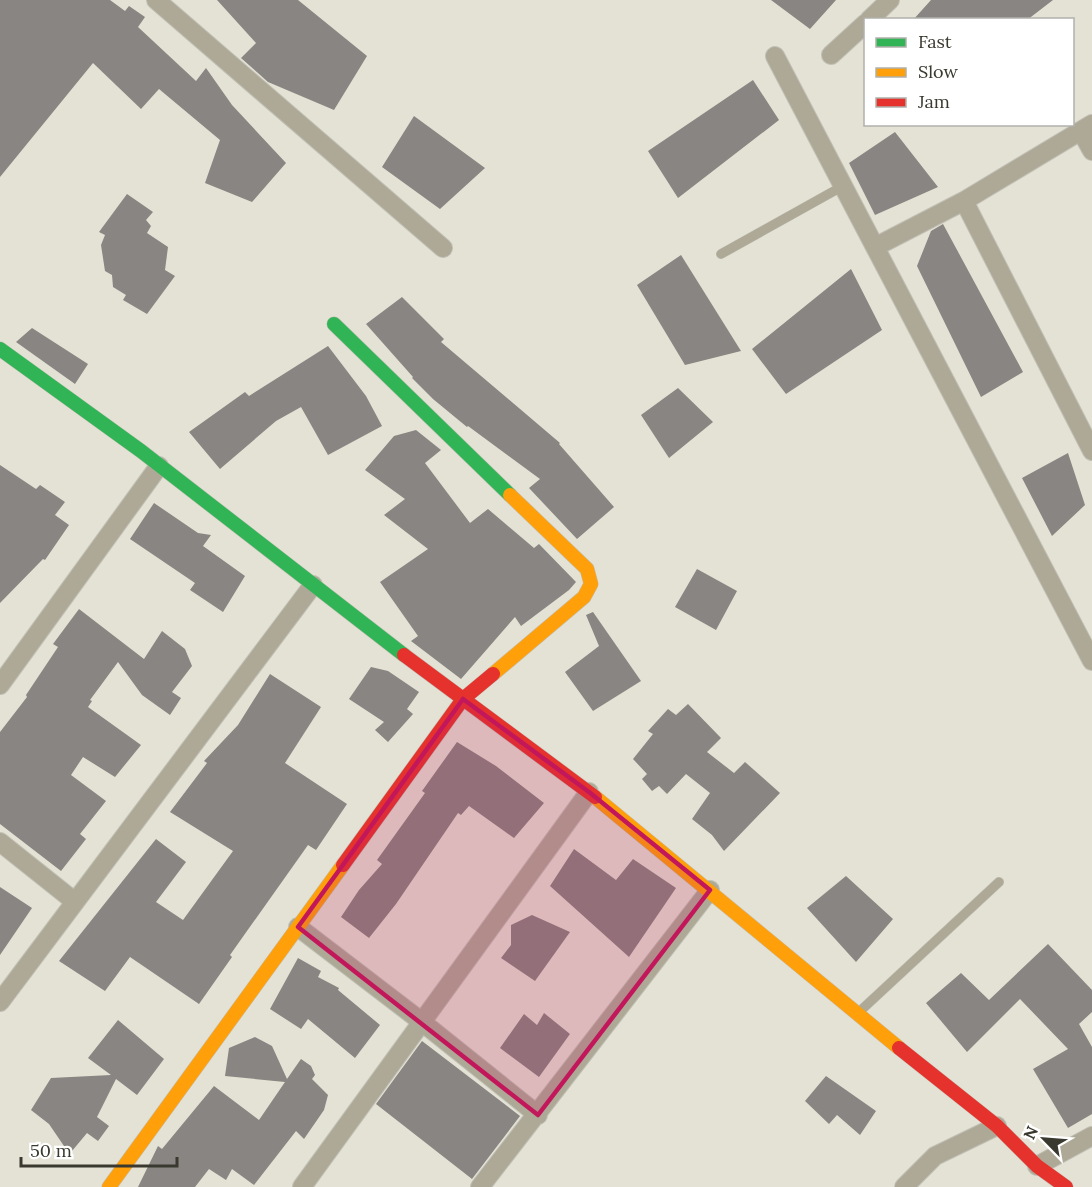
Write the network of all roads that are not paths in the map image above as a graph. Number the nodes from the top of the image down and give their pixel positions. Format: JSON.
{"nodes":[{"id":1,"x":156,"y":0,"type":"edge"},
{"id":2,"x":890,"y":0,"type":"edge"},
{"id":3,"x":871,"y":18,"type":"edge"},
{"id":4,"x":864,"y":25,"type":"edge"},
{"id":5,"x":831,"y":55,"type":"dead end"},
{"id":6,"x":775,"y":56,"type":"dead end"},
{"id":7,"x":1087,"y":127,"type":"edge"},
{"id":8,"x":1092,"y":151,"type":"edge"},
{"id":9,"x":843,"y":186,"type":"junction"},
{"id":10,"x":964,"y":201,"type":"junction"},
{"id":11,"x":443,"y":248,"type":"dead end"},
{"id":12,"x":875,"y":248,"type":"junction"},
{"id":13,"x":720,"y":254,"type":"dead end"},
{"id":14,"x":334,"y":324,"type":"dead end"},
{"id":15,"x":0,"y":349,"type":"edge"},
{"id":16,"x":1092,"y":451,"type":"edge"},
{"id":17,"x":159,"y":465,"type":"junction"},
{"id":18,"x":313,"y":585,"type":"junction"},
{"id":19,"x":1092,"y":661,"type":"edge"},
{"id":20,"x":0,"y":685,"type":"edge"},
{"id":21,"x":463,"y":699,"type":"junction"},
{"id":22,"x":589,"y":792,"type":"junction"},
{"id":23,"x":0,"y":842,"type":"edge"},
{"id":24,"x":999,"y":882,"type":"dead end"},
{"id":25,"x":710,"y":890,"type":"junction"},
{"id":26,"x":74,"y":901,"type":"junction"},
{"id":27,"x":298,"y":927,"type":"junction"},
{"id":28,"x":0,"y":1002,"type":"edge"},
{"id":29,"x":856,"y":1014,"type":"junction"},
{"id":30,"x":422,"y":1022,"type":"junction"},
{"id":31,"x":538,"y":1114,"type":"junction"},
{"id":32,"x":997,"y":1126,"type":"junction"},
{"id":33,"x":1092,"y":1136,"type":"edge"},
{"id":34,"x":1037,"y":1166,"type":"junction"},
{"id":35,"x":109,"y":1187,"type":"edge"},
{"id":36,"x":302,"y":1187,"type":"edge"},
{"id":37,"x":480,"y":1187,"type":"edge"},
{"id":38,"x":904,"y":1187,"type":"edge"},
{"id":39,"x":1066,"y":1187,"type":"edge"}],
"edges":[{"from":1,"to":11,"type":"street"},
{"from":2,"to":3,"type":"street"},
{"from":4,"to":5,"type":"street"},
{"from":6,"to":9,"type":"street"},
{"from":7,"to":8,"type":"street"},
{"from":7,"to":10,"type":"street"},
{"from":9,"to":12,"type":"street"},
{"from":9,"to":13,"type":"lane"},
{"from":10,"to":12,"type":"street"},
{"from":10,"to":16,"type":"street"},
{"from":12,"to":19,"type":"street"},
{"from":14,"to":21,"type":"street"},
{"from":15,"to":17,"type":"street"},
{"from":17,"to":18,"type":"street"},
{"from":17,"to":20,"type":"street"},
{"from":18,"to":21,"type":"street"},
{"from":18,"to":26,"type":"street"},
{"from":21,"to":22,"type":"street"},
{"from":21,"to":27,"type":"street"},
{"from":22,"to":25,"type":"street"},
{"from":22,"to":30,"type":"street"},
{"from":23,"to":26,"type":"street"},
{"from":24,"to":29,"type":"lane"},
{"from":25,"to":29,"type":"street"},
{"from":25,"to":31,"type":"street"},
{"from":26,"to":28,"type":"street"},
{"from":27,"to":30,"type":"street"},
{"from":27,"to":35,"type":"street"},
{"from":29,"to":32,"type":"street"},
{"from":30,"to":31,"type":"street"},
{"from":30,"to":36,"type":"street"},
{"from":31,"to":37,"type":"street"},
{"from":32,"to":34,"type":"street"},
{"from":32,"to":38,"type":"street"},
{"from":33,"to":34,"type":"street"},
{"from":34,"to":39,"type":"street"}]}
